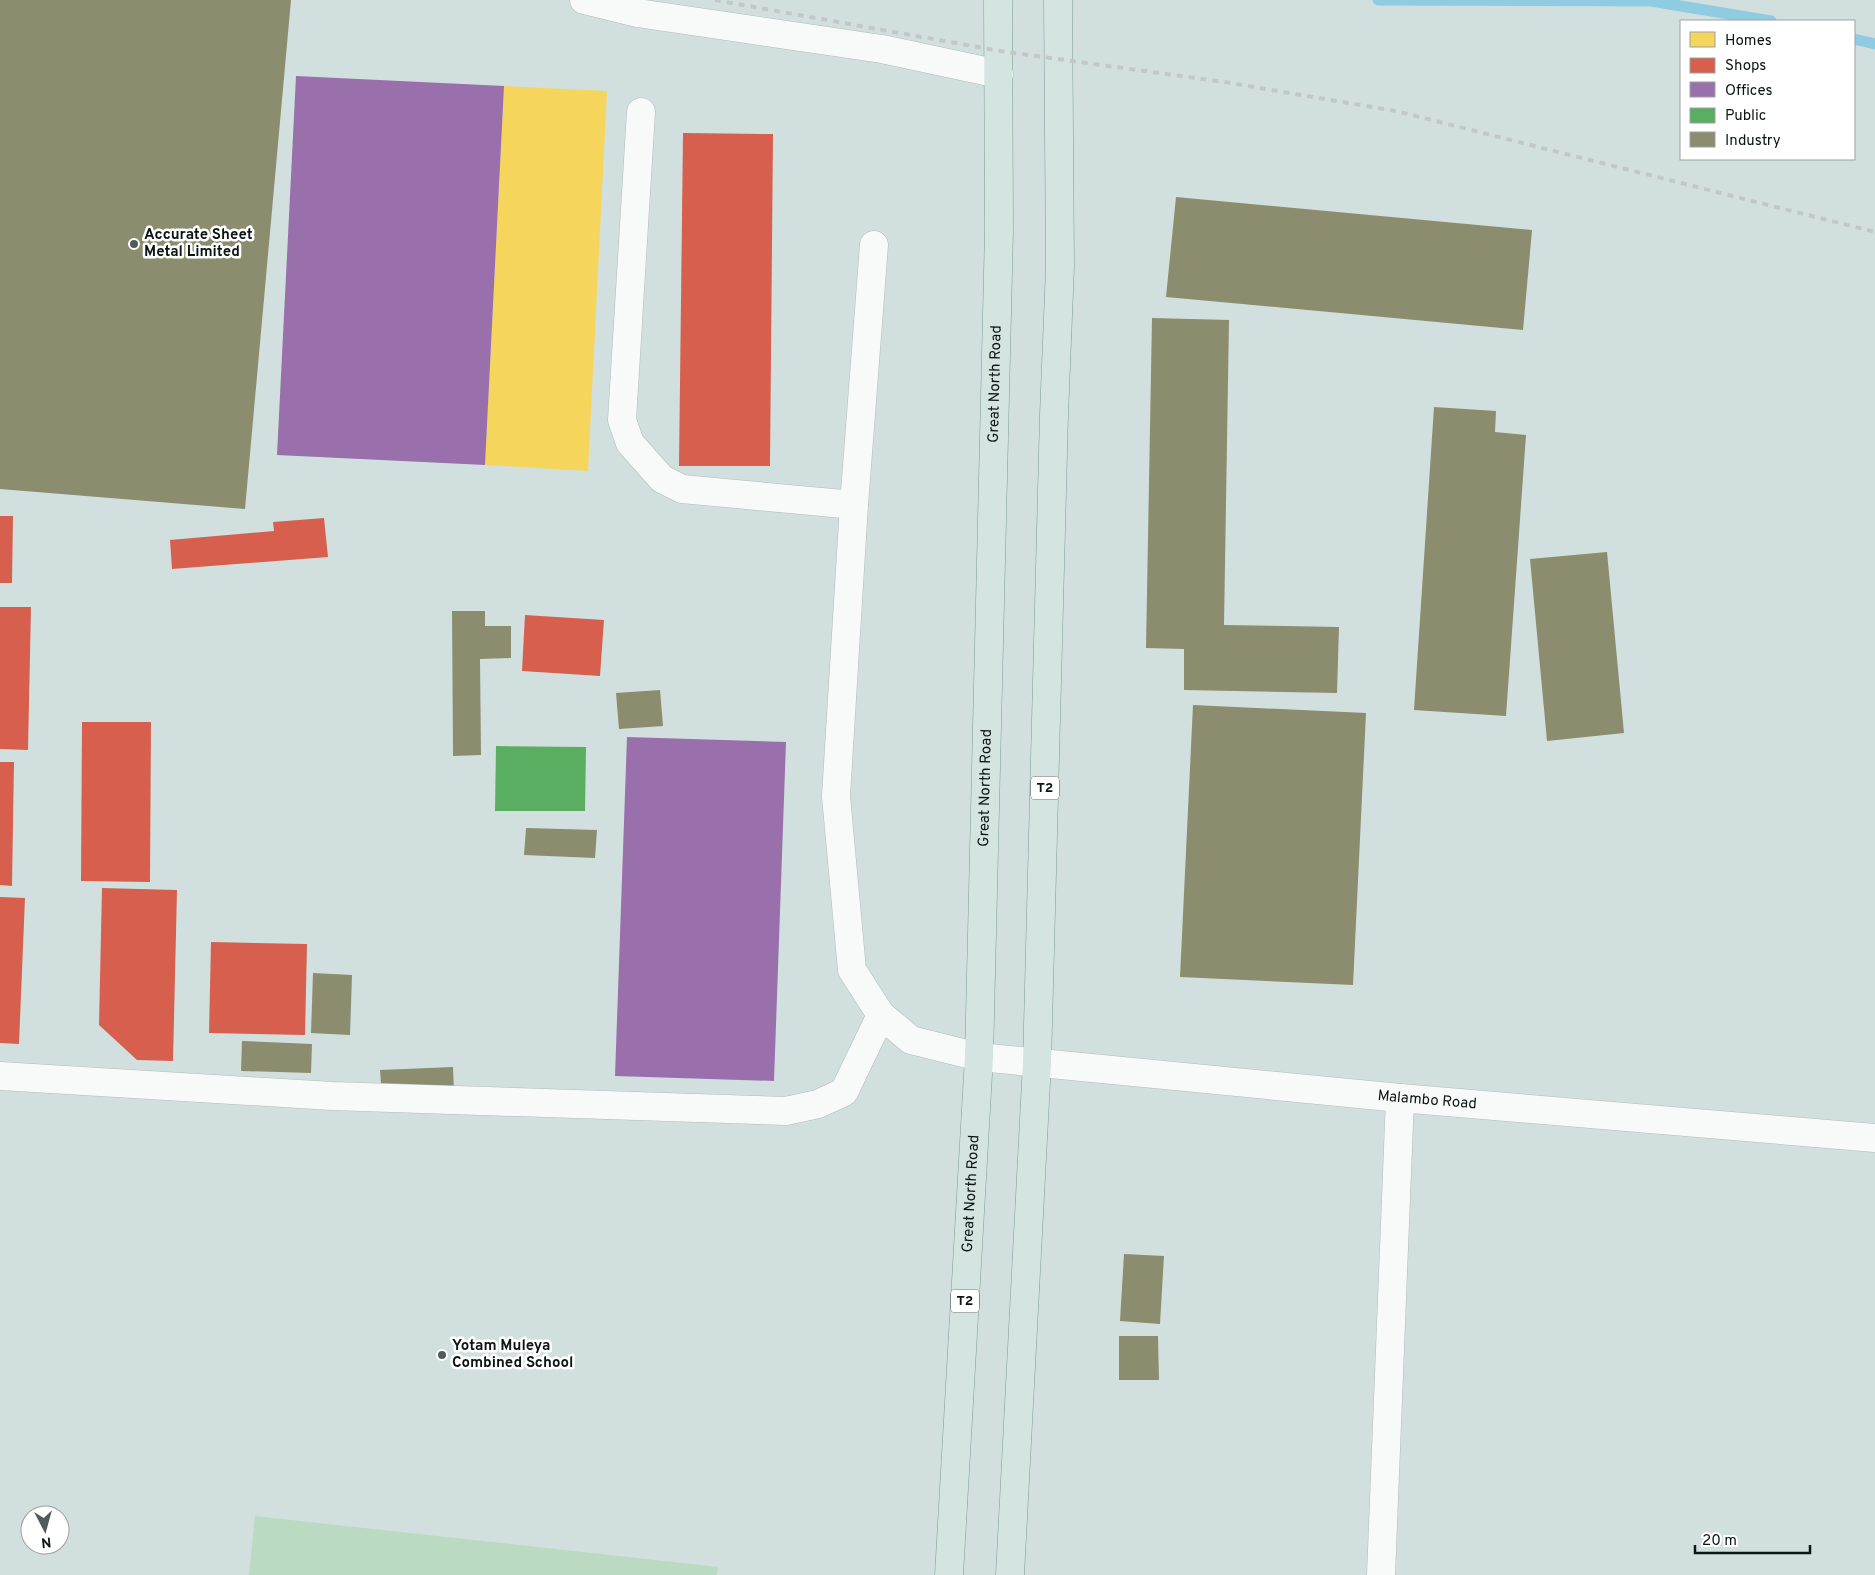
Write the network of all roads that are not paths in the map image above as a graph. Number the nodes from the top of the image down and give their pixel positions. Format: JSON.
{"nodes":[{"id":1,"x":584,"y":0,"type":"edge"},
{"id":2,"x":998,"y":0,"type":"edge"},
{"id":3,"x":1058,"y":0,"type":"edge"},
{"id":4,"x":999,"y":74,"type":"junction"},
{"id":5,"x":641,"y":112,"type":"dead end"},
{"id":6,"x":874,"y":245,"type":"dead end"},
{"id":7,"x":854,"y":505,"type":"junction"},
{"id":8,"x":881,"y":1015,"type":"junction"},
{"id":9,"x":979,"y":1057,"type":"junction"},
{"id":10,"x":1038,"y":1062,"type":"junction"},
{"id":11,"x":0,"y":1076,"type":"edge"},
{"id":12,"x":1400,"y":1098,"type":"junction"},
{"id":13,"x":1875,"y":1138,"type":"edge"},
{"id":14,"x":949,"y":1575,"type":"edge"},
{"id":15,"x":1010,"y":1575,"type":"edge"},
{"id":16,"x":1381,"y":1575,"type":"edge"}],
"edges":[{"from":1,"to":4,"type":"street"},
{"from":2,"to":4,"type":"main road","name":"Great North Road","number":"T2"},
{"from":3,"to":10,"type":"main road","number":"T2"},
{"from":4,"to":9,"type":"main road","name":"Great North Road","number":"T2"},
{"from":5,"to":7,"type":"street"},
{"from":6,"to":7,"type":"street","name":"Malambo Road"},
{"from":7,"to":8,"type":"street","name":"Malambo Road"},
{"from":8,"to":9,"type":"street","name":"Malambo Road"},
{"from":8,"to":11,"type":"street"},
{"from":9,"to":10,"type":"street","name":"Malambo Road"},
{"from":9,"to":14,"type":"main road","name":"Great North Road","number":"T2"},
{"from":10,"to":12,"type":"street","name":"Malambo Road"},
{"from":10,"to":15,"type":"main road","number":"T2"},
{"from":12,"to":13,"type":"street","name":"Malambo Road"},
{"from":12,"to":16,"type":"street"}]}
